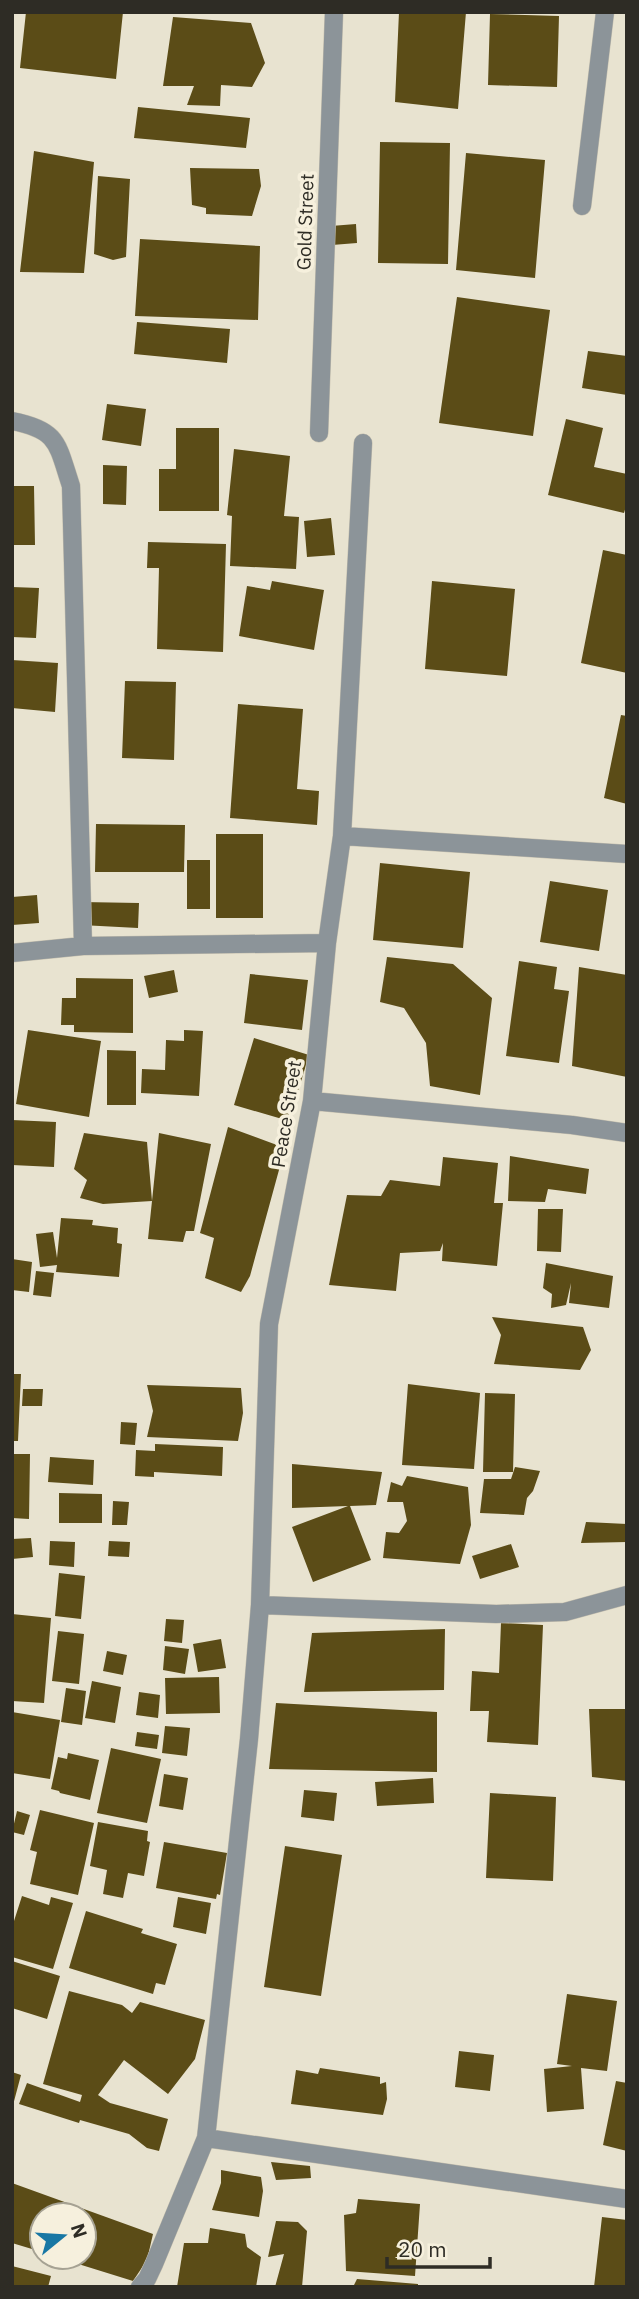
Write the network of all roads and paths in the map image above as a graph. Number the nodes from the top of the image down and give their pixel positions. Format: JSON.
{"nodes":[{"id":1,"x":334,"y":12,"type":"edge"},
{"id":2,"x":605,"y":12,"type":"edge"},
{"id":3,"x":582,"y":206,"type":"dead end"},
{"id":4,"x":12,"y":421,"type":"edge"},
{"id":5,"x":319,"y":433,"type":"dead end"},
{"id":6,"x":363,"y":443,"type":"dead end"},
{"id":7,"x":342,"y":836,"type":"junction"},
{"id":8,"x":627,"y":854,"type":"edge"},
{"id":9,"x":327,"y":943,"type":"junction"},
{"id":10,"x":83,"y":946,"type":"junction"},
{"id":11,"x":12,"y":953,"type":"edge"},
{"id":12,"x":313,"y":1101,"type":"junction"},
{"id":13,"x":627,"y":1133,"type":"edge"},
{"id":14,"x":627,"y":1595,"type":"edge"},
{"id":15,"x":260,"y":1605,"type":"junction"},
{"id":16,"x":206,"y":2138,"type":"junction"},
{"id":17,"x":627,"y":2199,"type":"edge"},
{"id":18,"x":140,"y":2287,"type":"edge"}],
"edges":[{"from":1,"to":5,"type":"street","name":"Gold Street"},
{"from":2,"to":3,"type":"street"},
{"from":4,"to":10,"type":"street"},
{"from":6,"to":7,"type":"street","name":"Peace Street"},
{"from":7,"to":8,"type":"street"},
{"from":7,"to":9,"type":"street","name":"Peace Street"},
{"from":9,"to":10,"type":"street"},
{"from":9,"to":12,"type":"street","name":"Peace Street"},
{"from":10,"to":11,"type":"street"},
{"from":12,"to":13,"type":"street"},
{"from":12,"to":15,"type":"street","name":"Peace Street"},
{"from":14,"to":15,"type":"street"},
{"from":15,"to":16,"type":"street","name":"Peace Street"},
{"from":16,"to":17,"type":"street"},
{"from":16,"to":18,"type":"street","name":"Peace Street"}]}
